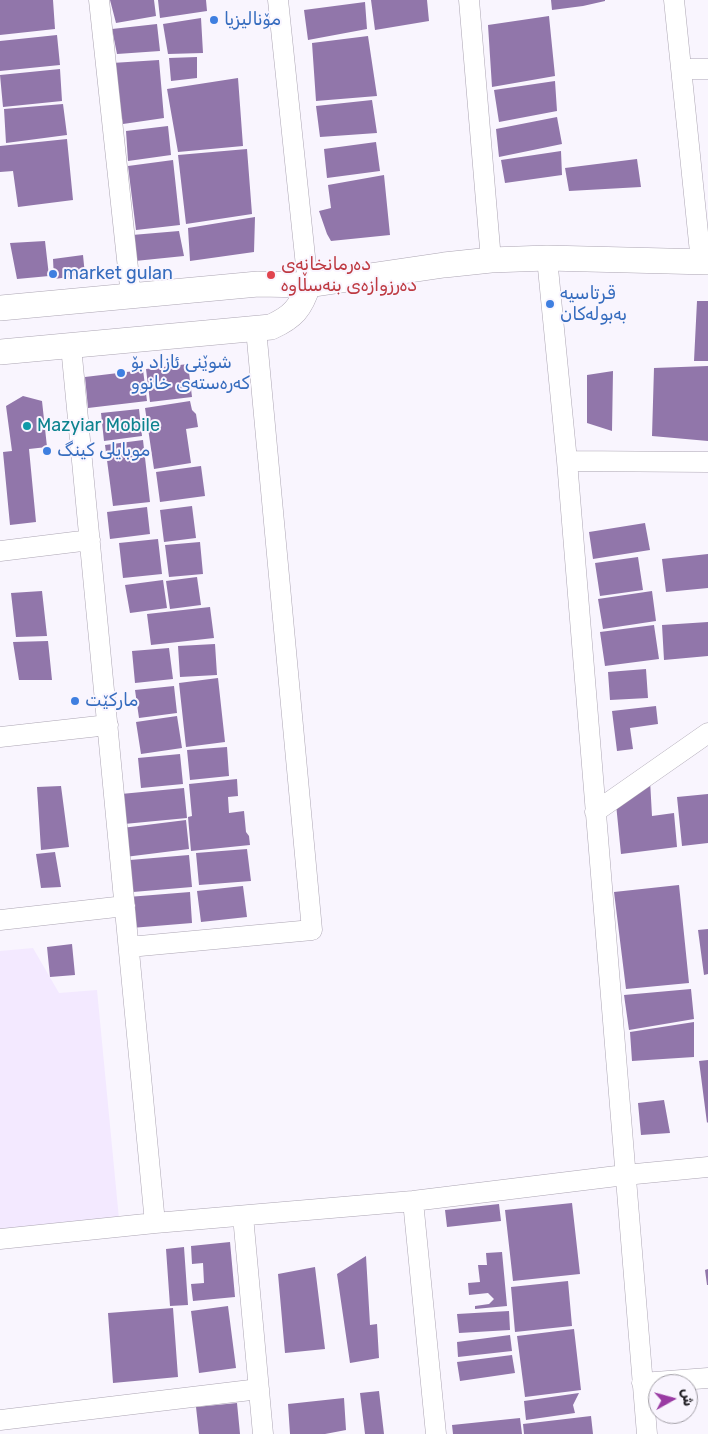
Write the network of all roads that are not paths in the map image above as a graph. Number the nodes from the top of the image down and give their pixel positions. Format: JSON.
{"nodes":[{"id":1,"x":99,"y":0,"type":"edge"},
{"id":2,"x":278,"y":0,"type":"edge"},
{"id":3,"x":469,"y":0,"type":"edge"},
{"id":4,"x":674,"y":0,"type":"edge"},
{"id":5,"x":681,"y":69,"type":"junction"},
{"id":6,"x":708,"y":69,"type":"edge"},
{"id":7,"x":548,"y":258,"type":"junction"},
{"id":8,"x":491,"y":260,"type":"junction"},
{"id":9,"x":705,"y":262,"type":"edge"},
{"id":10,"x":308,"y":284,"type":"junction"},
{"id":11,"x":131,"y":296,"type":"junction"},
{"id":12,"x":0,"y":308,"type":"edge"},
{"id":13,"x":256,"y":329,"type":"junction"},
{"id":14,"x":72,"y":346,"type":"junction"},
{"id":15,"x":0,"y":352,"type":"edge"},
{"id":16,"x":567,"y":462,"type":"junction"},
{"id":17,"x":708,"y":462,"type":"edge"},
{"id":18,"x":90,"y":540,"type":"junction"},
{"id":19,"x":0,"y":551,"type":"edge"},
{"id":20,"x":108,"y":725,"type":"junction"},
{"id":21,"x":708,"y":733,"type":"edge"},
{"id":22,"x":0,"y":737,"type":"edge"},
{"id":23,"x":595,"y":812,"type":"junction"},
{"id":24,"x":125,"y":906,"type":"junction"},
{"id":25,"x":0,"y":920,"type":"edge"},
{"id":26,"x":129,"y":947,"type":"junction"},
{"id":27,"x":708,"y":1167,"type":"edge"},
{"id":28,"x":625,"y":1175,"type":"junction"},
{"id":29,"x":413,"y":1201,"type":"junction"},
{"id":30,"x":243,"y":1216,"type":"junction"},
{"id":31,"x":155,"y":1223,"type":"junction"},
{"id":32,"x":0,"y":1239,"type":"edge"},
{"id":33,"x":708,"y":1378,"type":"edge"},
{"id":34,"x":642,"y":1383,"type":"junction"},
{"id":35,"x":259,"y":1389,"type":"junction"},
{"id":36,"x":0,"y":1420,"type":"edge"},
{"id":37,"x":263,"y":1434,"type":"edge"},
{"id":38,"x":436,"y":1434,"type":"edge"},
{"id":39,"x":646,"y":1434,"type":"edge"}],
"edges":[{"from":1,"to":11,"type":"street"},
{"from":2,"to":10,"type":"street"},
{"from":3,"to":8,"type":"street"},
{"from":4,"to":5,"type":"street"},
{"from":5,"to":6,"type":"street"},
{"from":5,"to":9,"type":"street"},
{"from":7,"to":8,"type":"street"},
{"from":7,"to":9,"type":"street"},
{"from":7,"to":16,"type":"street"},
{"from":8,"to":10,"type":"street"},
{"from":10,"to":11,"type":"street"},
{"from":10,"to":13,"type":"street"},
{"from":11,"to":12,"type":"street"},
{"from":13,"to":14,"type":"street"},
{"from":13,"to":26,"type":"street"},
{"from":14,"to":15,"type":"street"},
{"from":14,"to":18,"type":"street"},
{"from":16,"to":17,"type":"street"},
{"from":16,"to":23,"type":"street"},
{"from":18,"to":19,"type":"street"},
{"from":18,"to":20,"type":"street"},
{"from":20,"to":22,"type":"street"},
{"from":20,"to":24,"type":"street"},
{"from":21,"to":23,"type":"street"},
{"from":23,"to":28,"type":"street"},
{"from":24,"to":25,"type":"street"},
{"from":24,"to":26,"type":"street"},
{"from":26,"to":31,"type":"street"},
{"from":27,"to":28,"type":"street"},
{"from":28,"to":29,"type":"street"},
{"from":28,"to":34,"type":"street"},
{"from":29,"to":30,"type":"street"},
{"from":29,"to":38,"type":"street"},
{"from":30,"to":31,"type":"street"},
{"from":30,"to":35,"type":"street"},
{"from":31,"to":32,"type":"street"},
{"from":33,"to":34,"type":"street"},
{"from":34,"to":39,"type":"street"},
{"from":35,"to":36,"type":"street"},
{"from":35,"to":37,"type":"street"}]}
